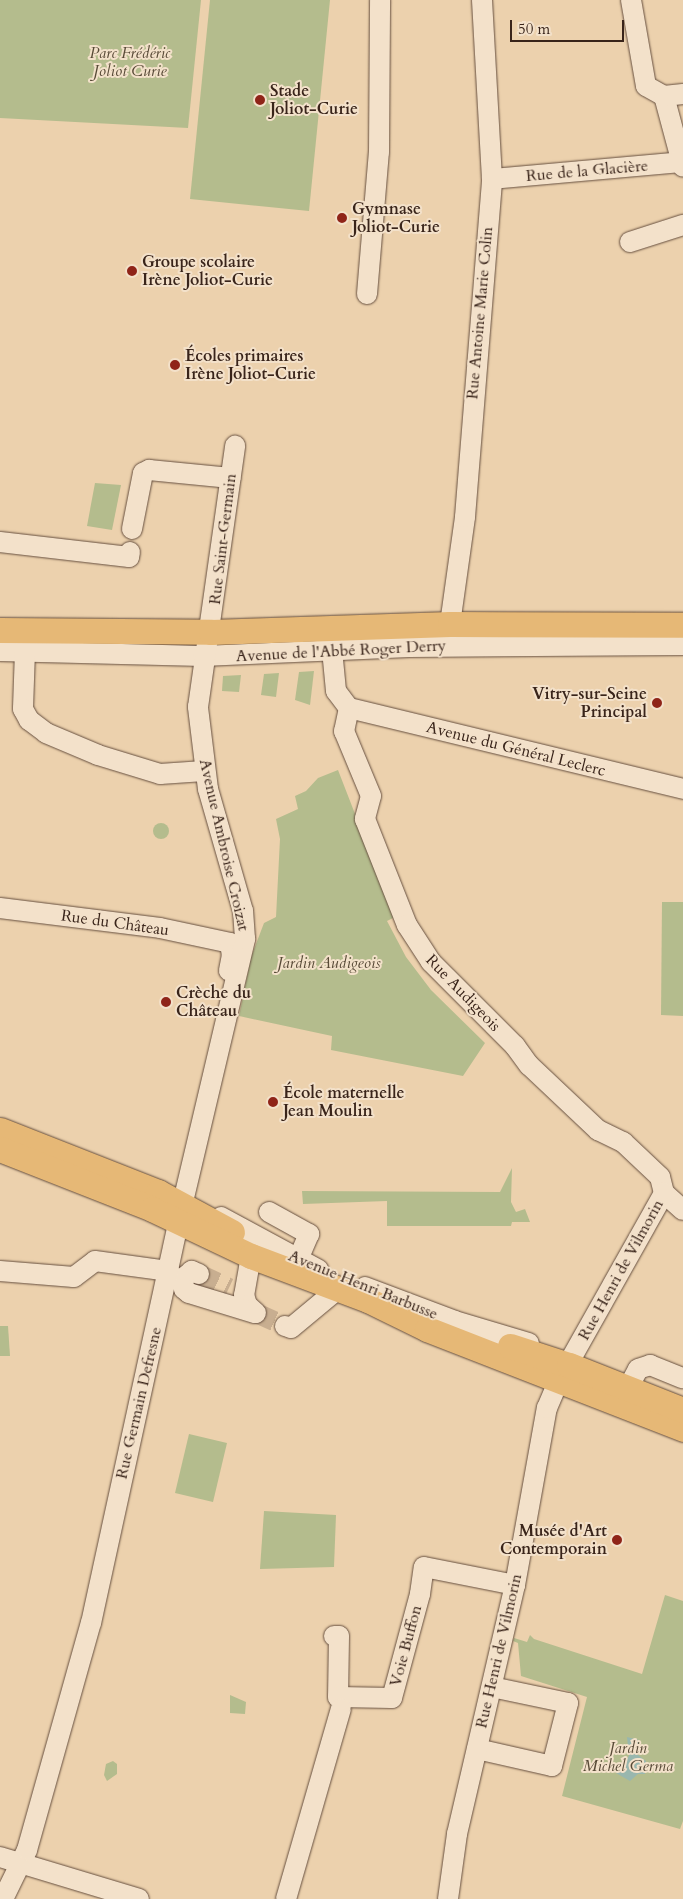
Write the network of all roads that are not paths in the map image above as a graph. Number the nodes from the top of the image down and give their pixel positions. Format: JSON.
{"nodes":[{"id":1,"x":380,"y":0,"type":"edge"},
{"id":2,"x":482,"y":0,"type":"edge"},
{"id":3,"x":630,"y":0,"type":"edge"},
{"id":4,"x":673,"y":95,"type":"edge"},
{"id":5,"x":682,"y":165,"type":"edge"},
{"id":6,"x":492,"y":179,"type":"junction"},
{"id":7,"x":683,"y":225,"type":"edge"},
{"id":8,"x":630,"y":242,"type":"dead end"},
{"id":9,"x":366,"y":294,"type":"dead end"},
{"id":10,"x":235,"y":446,"type":"dead end"},
{"id":11,"x":230,"y":478,"type":"junction"},
{"id":12,"x":132,"y":529,"type":"dead end"},
{"id":13,"x":0,"y":542,"type":"edge"},
{"id":14,"x":130,"y":552,"type":"dead end"},
{"id":15,"x":450,"y":624,"type":"junction"},
{"id":16,"x":683,"y":624,"type":"edge"},
{"id":17,"x":0,"y":630,"type":"edge"},
{"id":18,"x":211,"y":632,"type":"junction"},
{"id":19,"x":331,"y":640,"type":"junction"},
{"id":20,"x":683,"y":645,"type":"edge"},
{"id":21,"x":0,"y":651,"type":"edge"},
{"id":22,"x":25,"y":652,"type":"junction"},
{"id":23,"x":203,"y":656,"type":"junction"},
{"id":24,"x":348,"y":708,"type":"junction"},
{"id":25,"x":204,"y":771,"type":"junction"},
{"id":26,"x":683,"y":789,"type":"edge"},
{"id":27,"x":0,"y":908,"type":"edge"},
{"id":28,"x":240,"y":937,"type":"junction"},
{"id":29,"x":0,"y":1118,"type":"edge"},
{"id":30,"x":0,"y":1130,"type":"edge"},
{"id":31,"x":0,"y":1149,"type":"edge"},
{"id":32,"x":0,"y":1157,"type":"edge"},
{"id":33,"x":664,"y":1193,"type":"junction"},
{"id":34,"x":182,"y":1208,"type":"junction"},
{"id":35,"x":683,"y":1210,"type":"edge"},
{"id":36,"x":270,"y":1212,"type":"dead end"},
{"id":37,"x":251,"y":1256,"type":"junction"},
{"id":38,"x":295,"y":1266,"type":"junction"},
{"id":39,"x":0,"y":1270,"type":"edge"},
{"id":40,"x":169,"y":1271,"type":"junction"},
{"id":41,"x":199,"y":1274,"type":"dead end"},
{"id":42,"x":338,"y":1289,"type":"junction"},
{"id":43,"x":285,"y":1326,"type":"dead end"},
{"id":44,"x":567,"y":1368,"type":"junction"},
{"id":45,"x":683,"y":1378,"type":"edge"},
{"id":46,"x":630,"y":1384,"type":"junction"},
{"id":47,"x":683,"y":1401,"type":"edge"},
{"id":48,"x":683,"y":1410,"type":"edge"},
{"id":49,"x":683,"y":1430,"type":"edge"},
{"id":50,"x":683,"y":1439,"type":"edge"},
{"id":51,"x":515,"y":1585,"type":"junction"},
{"id":52,"x":334,"y":1636,"type":"dead end"},
{"id":53,"x":492,"y":1687,"type":"junction"},
{"id":54,"x":341,"y":1709,"type":"dead end"},
{"id":55,"x":477,"y":1749,"type":"junction"},
{"id":56,"x":0,"y":1857,"type":"edge"},
{"id":57,"x":20,"y":1863,"type":"junction"},
{"id":58,"x":3,"y":1899,"type":"edge"},
{"id":59,"x":139,"y":1899,"type":"edge"},
{"id":60,"x":286,"y":1899,"type":"edge"},
{"id":61,"x":448,"y":1899,"type":"edge"}],
"edges":[{"from":1,"to":9,"type":"street"},
{"from":2,"to":6,"type":"street","name":"Rue Antoine Marie Colin"},
{"from":3,"to":4,"type":"street"},
{"from":4,"to":5,"type":"street"},
{"from":5,"to":6,"type":"street","name":"Rue de la Glacière"},
{"from":6,"to":15,"type":"street","name":"Rue Antoine Marie Colin"},
{"from":7,"to":8,"type":"street"},
{"from":10,"to":11,"type":"street","name":"Rue Saint-Germain"},
{"from":11,"to":12,"type":"street"},
{"from":11,"to":18,"type":"street","name":"Rue Saint-Germain"},
{"from":13,"to":14,"type":"street"},
{"from":15,"to":16,"type":"main road","name":"Avenue de l'Abbé Roger Derry"},
{"from":15,"to":19,"type":"main road","name":"Avenue de l'Abbé Roger Derry"},
{"from":17,"to":18,"type":"main road","name":"Avenue de l'Abbé Roger Derry"},
{"from":18,"to":19,"type":"main road","name":"Avenue de l'Abbé Roger Derry"},
{"from":18,"to":23,"type":"street","name":"Avenue Ambroise Croizat"},
{"from":19,"to":20,"type":"street","name":"Avenue de l'Abbé Roger Derry"},
{"from":19,"to":23,"type":"street","name":"Avenue de l'Abbé Roger Derry"},
{"from":19,"to":24,"type":"street"},
{"from":21,"to":22,"type":"street","name":"Avenue de l'Abbé Roger Derry"},
{"from":22,"to":23,"type":"street","name":"Avenue de l'Abbé Roger Derry"},
{"from":22,"to":25,"type":"street"},
{"from":23,"to":25,"type":"street","name":"Avenue Ambroise Croizat"},
{"from":24,"to":26,"type":"street","name":"Avenue du Général Leclerc"},
{"from":24,"to":33,"type":"street","name":"Rue Audigeois"},
{"from":25,"to":28,"type":"street","name":"Avenue Ambroise Croizat"},
{"from":27,"to":28,"type":"street","name":"Rue du Château"},
{"from":28,"to":34,"type":"street","name":"Rue Germain Defresne"},
{"from":29,"to":34,"type":"street","name":"Avenue Henri Barbusse"},
{"from":30,"to":34,"type":"main road","name":"Avenue Henri Barbusse"},
{"from":31,"to":34,"type":"main road","name":"Avenue Henri Barbusse"},
{"from":32,"to":34,"type":"street","name":"Avenue Henri Barbusse"},
{"from":33,"to":35,"type":"street","name":"Rue Audigeois"},
{"from":33,"to":44,"type":"street","name":"Rue Henri de Vilmorin"},
{"from":34,"to":37,"type":"main road","name":"Avenue Henri Barbusse"},
{"from":34,"to":38,"type":"main road","name":"Avenue Henri Barbusse"},
{"from":34,"to":40,"type":"street","name":"Rue Germain Defresne"},
{"from":36,"to":38,"type":"street"},
{"from":37,"to":38,"type":"main road","name":"Avenue Henri Barbusse"},
{"from":37,"to":41,"type":"street"},
{"from":38,"to":42,"type":"main road","name":"Avenue Henri Barbusse"},
{"from":38,"to":44,"type":"street","name":"Avenue Henri Barbusse"},
{"from":39,"to":40,"type":"street"},
{"from":40,"to":57,"type":"street","name":"Rue Germain Defresne"},
{"from":42,"to":43,"type":"street"},
{"from":42,"to":44,"type":"main road","name":"Avenue Henri Barbusse"},
{"from":44,"to":46,"type":"main road","name":"Avenue Henri Barbusse"},
{"from":44,"to":49,"type":"main road","name":"Avenue Henri Barbusse"},
{"from":44,"to":50,"type":"street","name":"Avenue Henri Barbusse"},
{"from":44,"to":51,"type":"street","name":"Rue Henri de Vilmorin"},
{"from":45,"to":46,"type":"street"},
{"from":46,"to":47,"type":"street","name":"Avenue Henri Barbusse"},
{"from":46,"to":48,"type":"main road","name":"Avenue Henri Barbusse"},
{"from":51,"to":52,"type":"street","name":"Voie Buffon"},
{"from":51,"to":53,"type":"street","name":"Rue Henri de Vilmorin"},
{"from":53,"to":55,"type":"street","name":"Rue Henri de Vilmorin"},
{"from":53,"to":55,"type":"street"},
{"from":54,"to":60,"type":"street"},
{"from":55,"to":61,"type":"street","name":"Rue Henri de Vilmorin"},
{"from":56,"to":57,"type":"street"},
{"from":57,"to":58,"type":"street","name":"Rue Germain Defresne"},
{"from":57,"to":59,"type":"street"}]}
